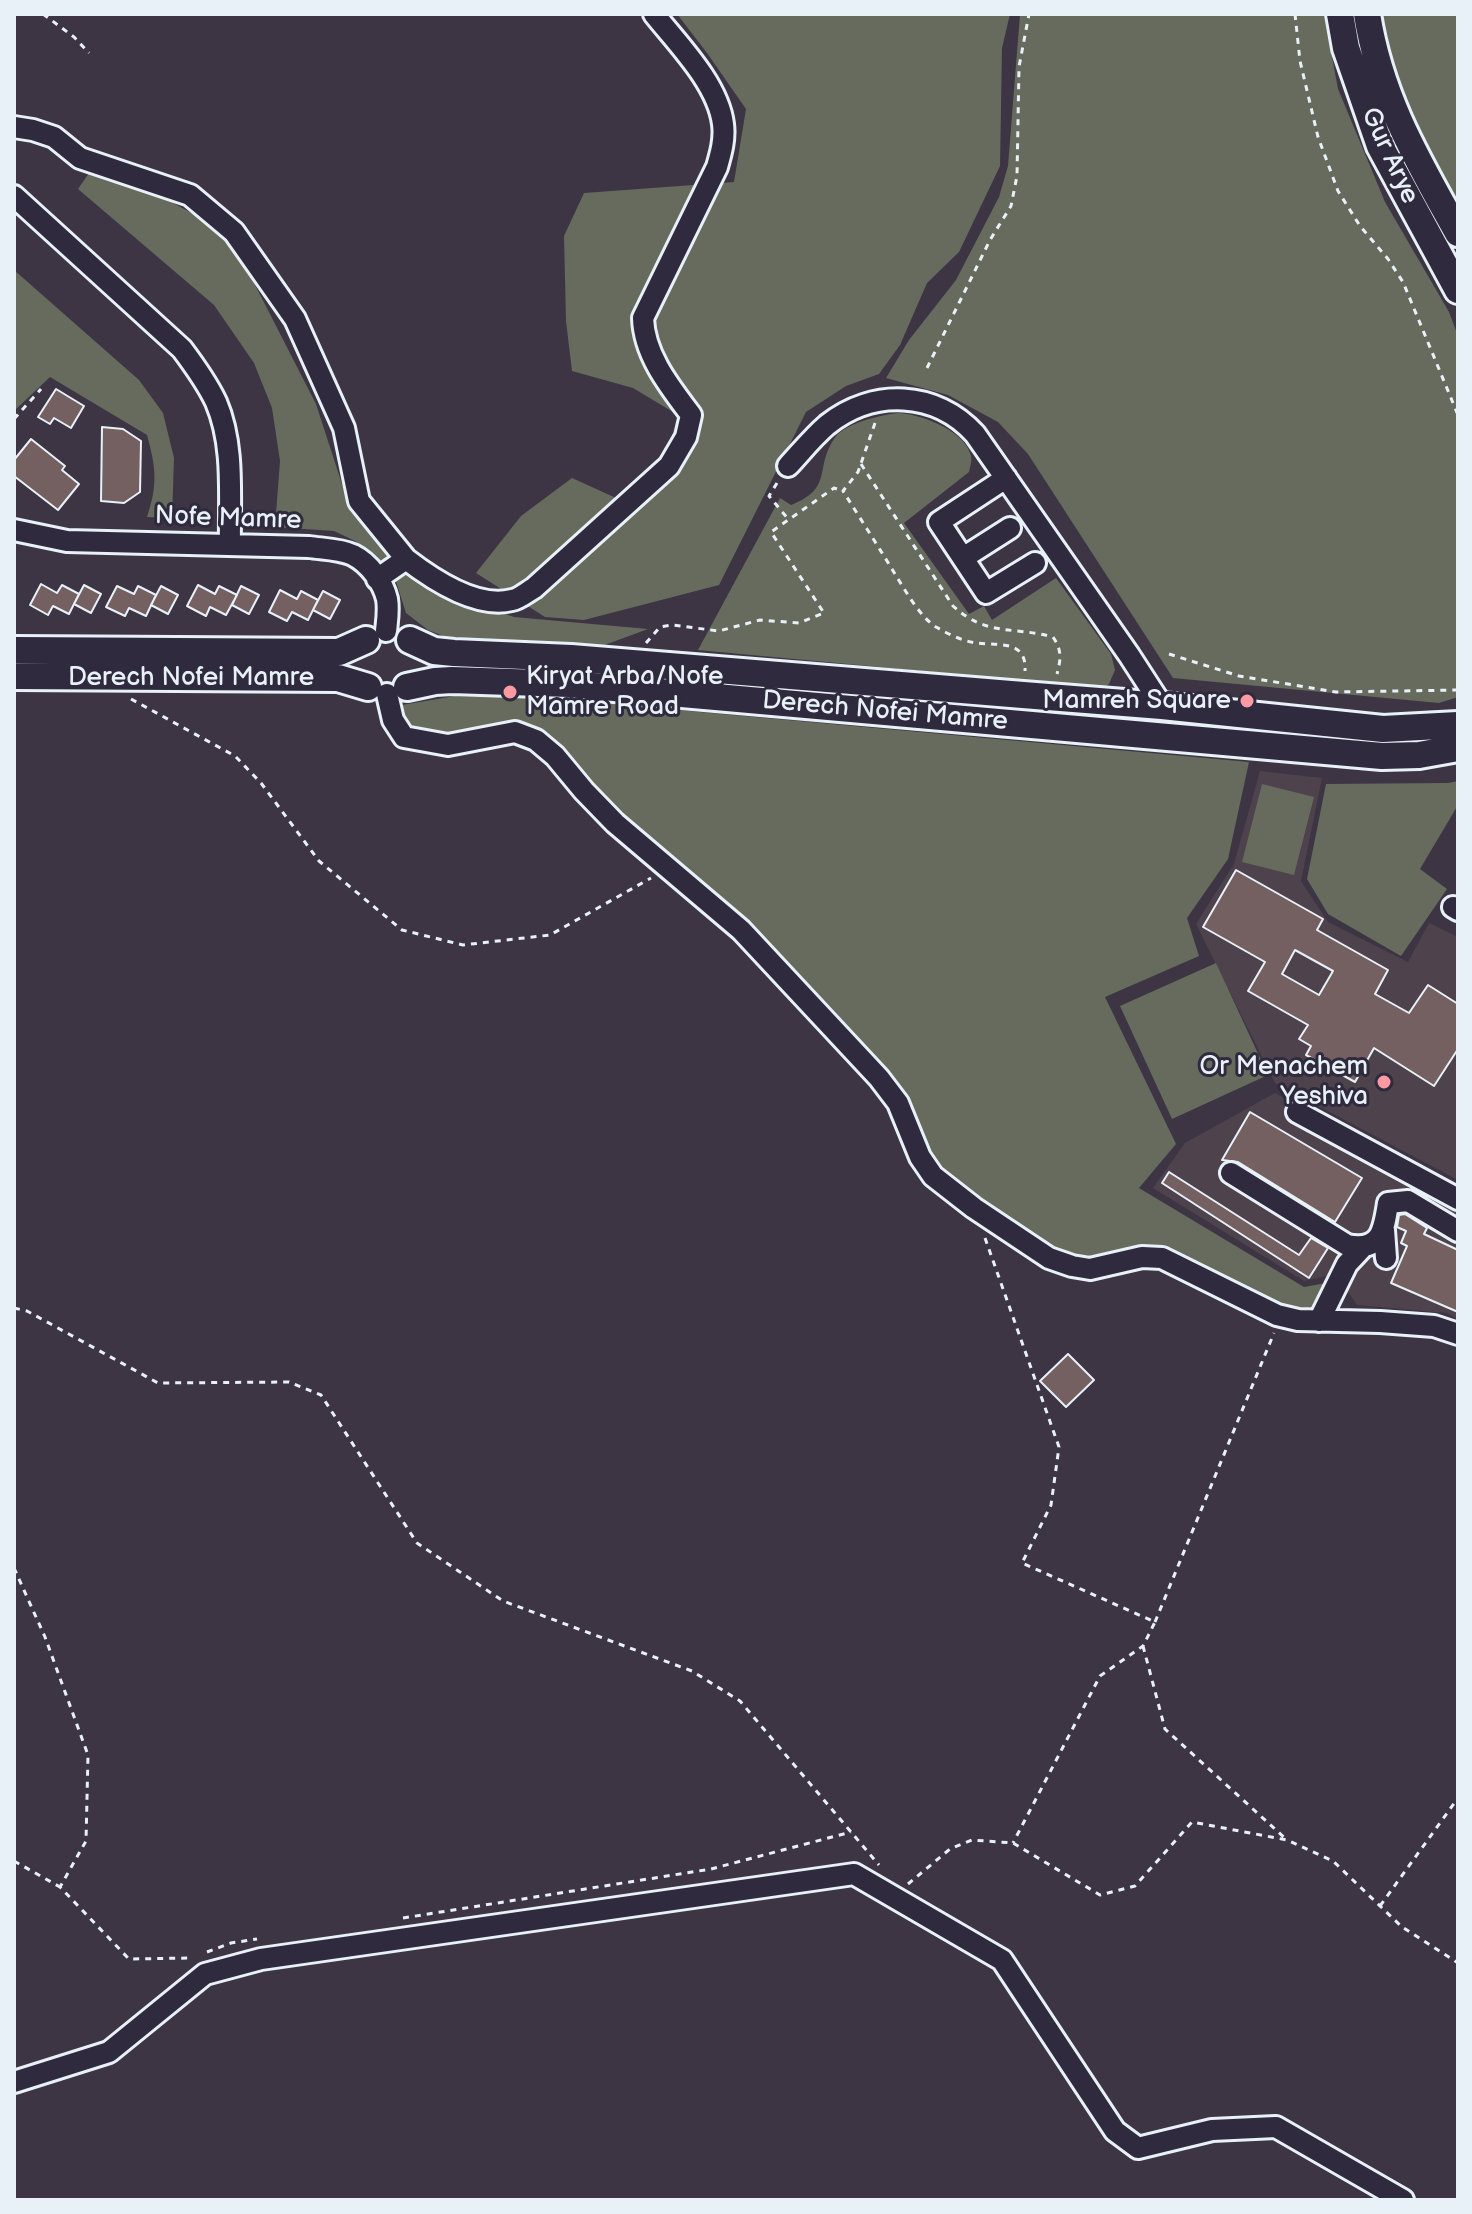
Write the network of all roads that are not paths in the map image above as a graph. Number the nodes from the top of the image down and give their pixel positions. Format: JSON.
{"nodes":[{"id":1,"x":654,"y":14,"type":"edge"},
{"id":2,"x":1340,"y":14,"type":"edge"},
{"id":3,"x":1367,"y":14,"type":"edge"},
{"id":4,"x":14,"y":127,"type":"edge"},
{"id":5,"x":14,"y":196,"type":"edge"},
{"id":6,"x":1458,"y":233,"type":"edge"},
{"id":7,"x":1458,"y":290,"type":"edge"},
{"id":8,"x":788,"y":466,"type":"road end"},
{"id":9,"x":1006,"y":478,"type":"junction"},
{"id":10,"x":1010,"y":528,"type":"dead end"},
{"id":11,"x":14,"y":530,"type":"edge"},
{"id":12,"x":230,"y":545,"type":"junction"},
{"id":13,"x":963,"y":558,"type":"junction"},
{"id":14,"x":406,"y":559,"type":"junction"},
{"id":15,"x":1035,"y":563,"type":"dead end"},
{"id":16,"x":377,"y":579,"type":"junction"},
{"id":17,"x":387,"y":637,"type":"junction"},
{"id":18,"x":14,"y":650,"type":"edge"},
{"id":19,"x":1132,"y":658,"type":"junction"},
{"id":20,"x":14,"y":676,"type":"edge"},
{"id":21,"x":387,"y":689,"type":"junction"},
{"id":22,"x":1119,"y":703,"type":"junction"},
{"id":23,"x":1162,"y":706,"type":"junction"},
{"id":24,"x":1458,"y":725,"type":"edge"},
{"id":25,"x":1458,"y":748,"type":"edge"},
{"id":26,"x":1297,"y":1112,"type":"dead end"},
{"id":27,"x":1231,"y":1173,"type":"dead end"},
{"id":28,"x":1458,"y":1199,"type":"edge"},
{"id":29,"x":1384,"y":1230,"type":"junction"},
{"id":30,"x":1458,"y":1231,"type":"edge"},
{"id":31,"x":1362,"y":1248,"type":"junction"},
{"id":32,"x":1386,"y":1258,"type":"dead end"},
{"id":33,"x":1319,"y":1321,"type":"junction"},
{"id":34,"x":1458,"y":1334,"type":"edge"},
{"id":35,"x":14,"y":2082,"type":"edge"},
{"id":36,"x":1403,"y":2200,"type":"edge"}],
"edges":[{"from":1,"to":14,"type":"street"},
{"from":2,"to":7,"type":"main road","name":"Gur Arye"},
{"from":3,"to":6,"type":"main road","name":"Gur Arye"},
{"from":4,"to":14,"type":"street"},
{"from":5,"to":12,"type":"street"},
{"from":8,"to":9,"type":"street"},
{"from":9,"to":13,"type":"street"},
{"from":9,"to":19,"type":"street"},
{"from":10,"to":13,"type":"street"},
{"from":11,"to":12,"type":"street","name":"Nofe Mamre"},
{"from":12,"to":16,"type":"street","name":"Nofe Mamre"},
{"from":13,"to":15,"type":"street"},
{"from":14,"to":16,"type":"street"},
{"from":16,"to":17,"type":"street"},
{"from":17,"to":18,"type":"main road","name":"Derech Nofei Mamre"},
{"from":17,"to":21,"type":"main road"},
{"from":17,"to":21,"type":"main road"},
{"from":17,"to":22,"type":"main road","name":"Derech Nofei Mamre"},
{"from":19,"to":22,"type":"street"},
{"from":19,"to":23,"type":"street"},
{"from":20,"to":21,"type":"main road","name":"Derech Nofei Mamre"},
{"from":21,"to":25,"type":"main road","name":"Derech Nofei Mamre"},
{"from":21,"to":33,"type":"street"},
{"from":22,"to":23,"type":"main road","name":"Derech Nofei Mamre"},
{"from":23,"to":24,"type":"main road","name":"Derech Nofei Mamre"},
{"from":26,"to":28,"type":"street"},
{"from":27,"to":31,"type":"street"},
{"from":29,"to":30,"type":"street"},
{"from":29,"to":31,"type":"street"},
{"from":29,"to":32,"type":"street"},
{"from":31,"to":33,"type":"street"},
{"from":33,"to":34,"type":"street"},
{"from":35,"to":36,"type":"street"}]}
